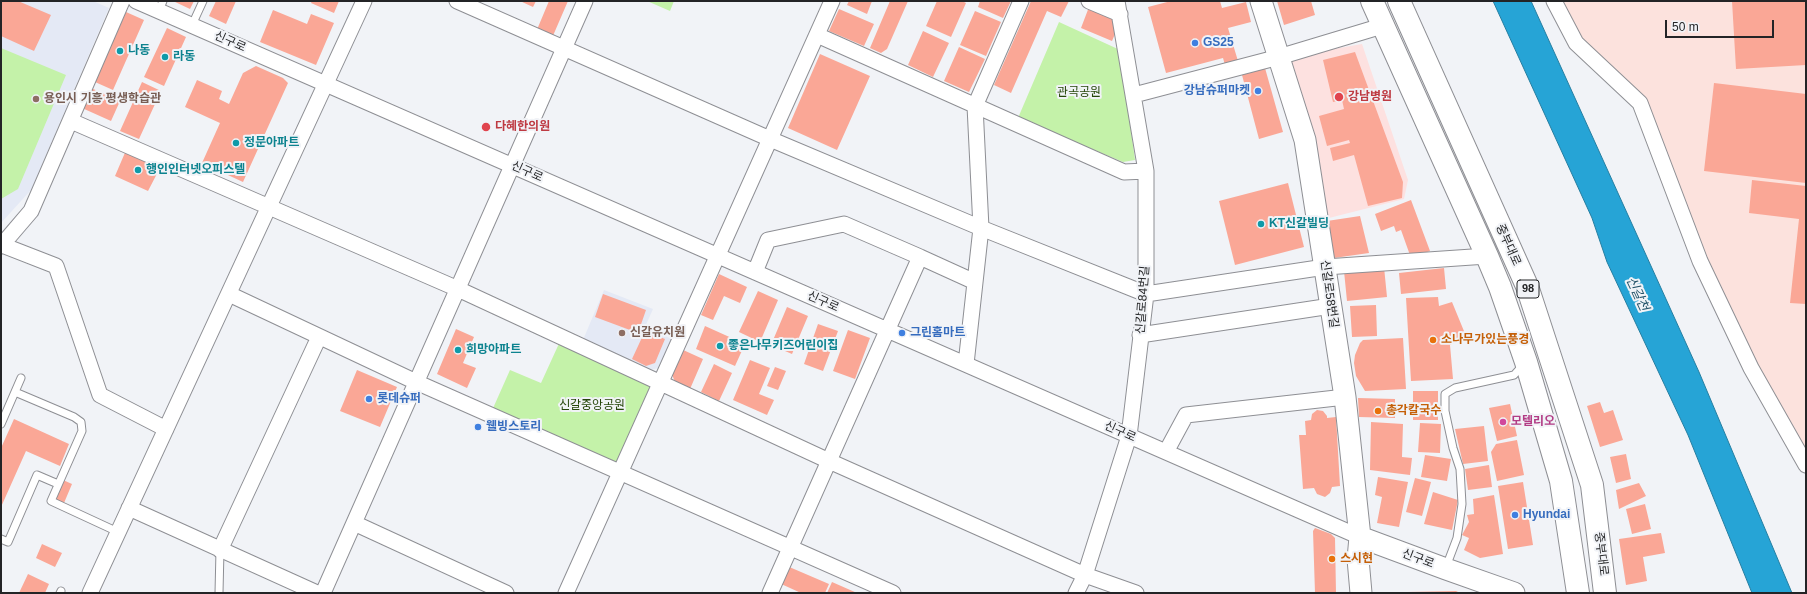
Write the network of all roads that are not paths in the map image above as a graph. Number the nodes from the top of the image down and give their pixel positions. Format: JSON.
{"nodes":[{"id":1,"x":122,"y":1,"type":"edge"},
{"id":2,"x":136,"y":1,"type":"edge"},
{"id":3,"x":203,"y":1,"type":"edge"},
{"id":4,"x":364,"y":1,"type":"edge"},
{"id":5,"x":457,"y":1,"type":"edge"},
{"id":6,"x":585,"y":1,"type":"edge"},
{"id":7,"x":832,"y":1,"type":"edge"},
{"id":8,"x":1021,"y":1,"type":"edge"},
{"id":9,"x":1089,"y":1,"type":"edge"},
{"id":10,"x":1261,"y":1,"type":"edge"},
{"id":11,"x":1372,"y":1,"type":"edge"},
{"id":12,"x":1399,"y":1,"type":"edge"},
{"id":13,"x":1554,"y":1,"type":"edge"},
{"id":14,"x":161,"y":6,"type":"edge"},
{"id":15,"x":1118,"y":8,"type":"edge"},
{"id":16,"x":192,"y":25,"type":"junction"},
{"id":17,"x":1382,"y":26,"type":"junction"},
{"id":18,"x":817,"y":35,"type":"junction"},
{"id":19,"x":564,"y":49,"type":"junction"},
{"id":20,"x":1279,"y":57,"type":"junction"},
{"id":21,"x":327,"y":84,"type":"junction"},
{"id":22,"x":1134,"y":95,"type":"junction"},
{"id":23,"x":975,"y":106,"type":"junction"},
{"id":24,"x":71,"y":121,"type":"junction"},
{"id":25,"x":770,"y":139,"type":"junction"},
{"id":26,"x":512,"y":166,"type":"junction"},
{"id":27,"x":1146,"y":171,"type":"junction"},
{"id":28,"x":269,"y":208,"type":"junction"},
{"id":29,"x":981,"y":228,"type":"junction"},
{"id":30,"x":1,"y":245,"type":"edge"},
{"id":31,"x":718,"y":256,"type":"junction"},
{"id":32,"x":1487,"y":256,"type":"junction"},
{"id":33,"x":920,"y":257,"type":"junction"},
{"id":34,"x":1325,"y":267,"type":"junction"},
{"id":35,"x":755,"y":272,"type":"junction"},
{"id":36,"x":975,"y":282,"type":"junction"},
{"id":37,"x":458,"y":289,"type":"junction"},
{"id":38,"x":229,"y":294,"type":"junction"},
{"id":39,"x":1146,"y":294,"type":"junction"},
{"id":40,"x":1330,"y":306,"type":"junction"},
{"id":41,"x":887,"y":330,"type":"junction"},
{"id":42,"x":1140,"y":334,"type":"junction"},
{"id":43,"x":319,"y":336,"type":"junction"},
{"id":44,"x":1526,"y":362,"type":"junction"},
{"id":45,"x":966,"y":364,"type":"junction"},
{"id":46,"x":21,"y":378,"type":"dead end"},
{"id":47,"x":416,"y":382,"type":"junction"},
{"id":48,"x":661,"y":382,"type":"junction"},
{"id":49,"x":15,"y":392,"type":"junction"},
{"id":50,"x":1345,"y":397,"type":"junction"},
{"id":51,"x":1,"y":424,"type":"edge"},
{"id":52,"x":166,"y":429,"type":"junction"},
{"id":53,"x":1129,"y":436,"type":"junction"},
{"id":54,"x":1166,"y":452,"type":"junction"},
{"id":55,"x":829,"y":461,"type":"junction"},
{"id":56,"x":1806,"y":465,"type":"edge"},
{"id":57,"x":620,"y":473,"type":"junction"},
{"id":58,"x":58,"y":484,"type":"junction"},
{"id":59,"x":129,"y":508,"type":"junction"},
{"id":60,"x":354,"y":523,"type":"junction"},
{"id":61,"x":118,"y":532,"type":"junction"},
{"id":62,"x":1360,"y":537,"type":"junction"},
{"id":63,"x":1,"y":539,"type":"edge"},
{"id":64,"x":790,"y":548,"type":"junction"},
{"id":65,"x":220,"y":550,"type":"junction"},
{"id":66,"x":1446,"y":569,"type":"junction"},
{"id":67,"x":1085,"y":575,"type":"junction"},
{"id":68,"x":90,"y":593,"type":"edge"},
{"id":69,"x":219,"y":593,"type":"edge"},
{"id":70,"x":317,"y":593,"type":"edge"},
{"id":71,"x":323,"y":593,"type":"edge"},
{"id":72,"x":506,"y":593,"type":"edge"},
{"id":73,"x":566,"y":593,"type":"edge"},
{"id":74,"x":770,"y":593,"type":"edge"},
{"id":75,"x":893,"y":593,"type":"edge"},
{"id":76,"x":1076,"y":593,"type":"edge"},
{"id":77,"x":1136,"y":593,"type":"edge"},
{"id":78,"x":1361,"y":593,"type":"edge"},
{"id":79,"x":1514,"y":593,"type":"edge"},
{"id":80,"x":1578,"y":593,"type":"edge"},
{"id":81,"x":1606,"y":593,"type":"edge"}],
"edges":[{"from":1,"to":24,"type":"street"},
{"from":2,"to":14,"type":"street","name":"신구로"},
{"from":3,"to":16,"type":"lane"},
{"from":4,"to":21,"type":"street"},
{"from":5,"to":19,"type":"street"},
{"from":6,"to":19,"type":"street"},
{"from":7,"to":18,"type":"street"},
{"from":8,"to":23,"type":"street"},
{"from":9,"to":15,"type":"street"},
{"from":10,"to":20,"type":"street","name":"신갈로58번길"},
{"from":11,"to":17,"type":"main road","name":"중부대로","number":"98"},
{"from":12,"to":81,"type":"main road","name":"중부대로","number":"98"},
{"from":13,"to":56,"type":"street"},
{"from":14,"to":16,"type":"street","name":"신구로"},
{"from":15,"to":22,"type":"street","name":"신갈로84번길"},
{"from":16,"to":21,"type":"street","name":"신구로"},
{"from":17,"to":20,"type":"street"},
{"from":17,"to":32,"type":"main road","name":"중부대로","number":"98"},
{"from":18,"to":23,"type":"street"},
{"from":18,"to":25,"type":"street"},
{"from":19,"to":25,"type":"street"},
{"from":19,"to":26,"type":"street"},
{"from":20,"to":22,"type":"street"},
{"from":20,"to":34,"type":"street","name":"신갈로58번길"},
{"from":21,"to":26,"type":"street","name":"신구로"},
{"from":21,"to":28,"type":"street"},
{"from":22,"to":27,"type":"street","name":"신갈로84번길"},
{"from":23,"to":27,"type":"street"},
{"from":23,"to":29,"type":"street"},
{"from":24,"to":28,"type":"street"},
{"from":24,"to":30,"type":"street"},
{"from":25,"to":29,"type":"street"},
{"from":25,"to":31,"type":"street"},
{"from":26,"to":31,"type":"street","name":"신구로"},
{"from":26,"to":37,"type":"street"},
{"from":27,"to":39,"type":"street","name":"신갈로84번길"},
{"from":28,"to":37,"type":"street"},
{"from":28,"to":38,"type":"street"},
{"from":29,"to":36,"type":"street"},
{"from":29,"to":39,"type":"street"},
{"from":30,"to":52,"type":"street"},
{"from":31,"to":35,"type":"street","name":"신구로"},
{"from":31,"to":48,"type":"street"},
{"from":32,"to":34,"type":"street"},
{"from":32,"to":44,"type":"main road","name":"중부대로","number":"98"},
{"from":33,"to":35,"type":"street"},
{"from":33,"to":36,"type":"street"},
{"from":33,"to":41,"type":"street"},
{"from":34,"to":39,"type":"street"},
{"from":34,"to":40,"type":"street","name":"신갈로58번길"},
{"from":35,"to":41,"type":"street","name":"신구로"},
{"from":36,"to":45,"type":"street"},
{"from":37,"to":47,"type":"street"},
{"from":37,"to":48,"type":"street"},
{"from":38,"to":43,"type":"street"},
{"from":38,"to":52,"type":"street"},
{"from":39,"to":42,"type":"street","name":"신갈로84번길"},
{"from":40,"to":42,"type":"street"},
{"from":40,"to":50,"type":"street","name":"신갈로58번길"},
{"from":41,"to":45,"type":"street","name":"신구로"},
{"from":41,"to":55,"type":"street"},
{"from":42,"to":53,"type":"street","name":"신갈로84번길"},
{"from":43,"to":47,"type":"street"},
{"from":43,"to":65,"type":"street"},
{"from":44,"to":66,"type":"lane"},
{"from":44,"to":80,"type":"main road","name":"중부대로","number":"98"},
{"from":45,"to":53,"type":"street","name":"신구로"},
{"from":46,"to":49,"type":"lane"},
{"from":47,"to":57,"type":"street"},
{"from":47,"to":60,"type":"street"},
{"from":48,"to":55,"type":"street"},
{"from":48,"to":57,"type":"street"},
{"from":49,"to":51,"type":"lane"},
{"from":49,"to":58,"type":"lane"},
{"from":50,"to":54,"type":"street"},
{"from":50,"to":62,"type":"street","name":"신갈로58번길"},
{"from":52,"to":59,"type":"street"},
{"from":53,"to":54,"type":"street","name":"신구로"},
{"from":53,"to":67,"type":"street","name":"신갈로84번길"},
{"from":54,"to":62,"type":"street","name":"신구로"},
{"from":55,"to":64,"type":"street"},
{"from":55,"to":67,"type":"street"},
{"from":57,"to":64,"type":"street"},
{"from":57,"to":73,"type":"street"},
{"from":58,"to":61,"type":"lane"},
{"from":58,"to":63,"type":"lane"},
{"from":59,"to":61,"type":"street"},
{"from":59,"to":65,"type":"street"},
{"from":60,"to":71,"type":"street"},
{"from":60,"to":72,"type":"street"},
{"from":61,"to":68,"type":"street"},
{"from":62,"to":66,"type":"street","name":"신구로"},
{"from":62,"to":78,"type":"street","name":"신갈로58번길"},
{"from":64,"to":74,"type":"street"},
{"from":64,"to":75,"type":"street"},
{"from":65,"to":69,"type":"lane"},
{"from":65,"to":70,"type":"street"},
{"from":66,"to":79,"type":"street","name":"신구로"},
{"from":67,"to":76,"type":"street","name":"신갈로84번길"},
{"from":67,"to":77,"type":"street"}]}
